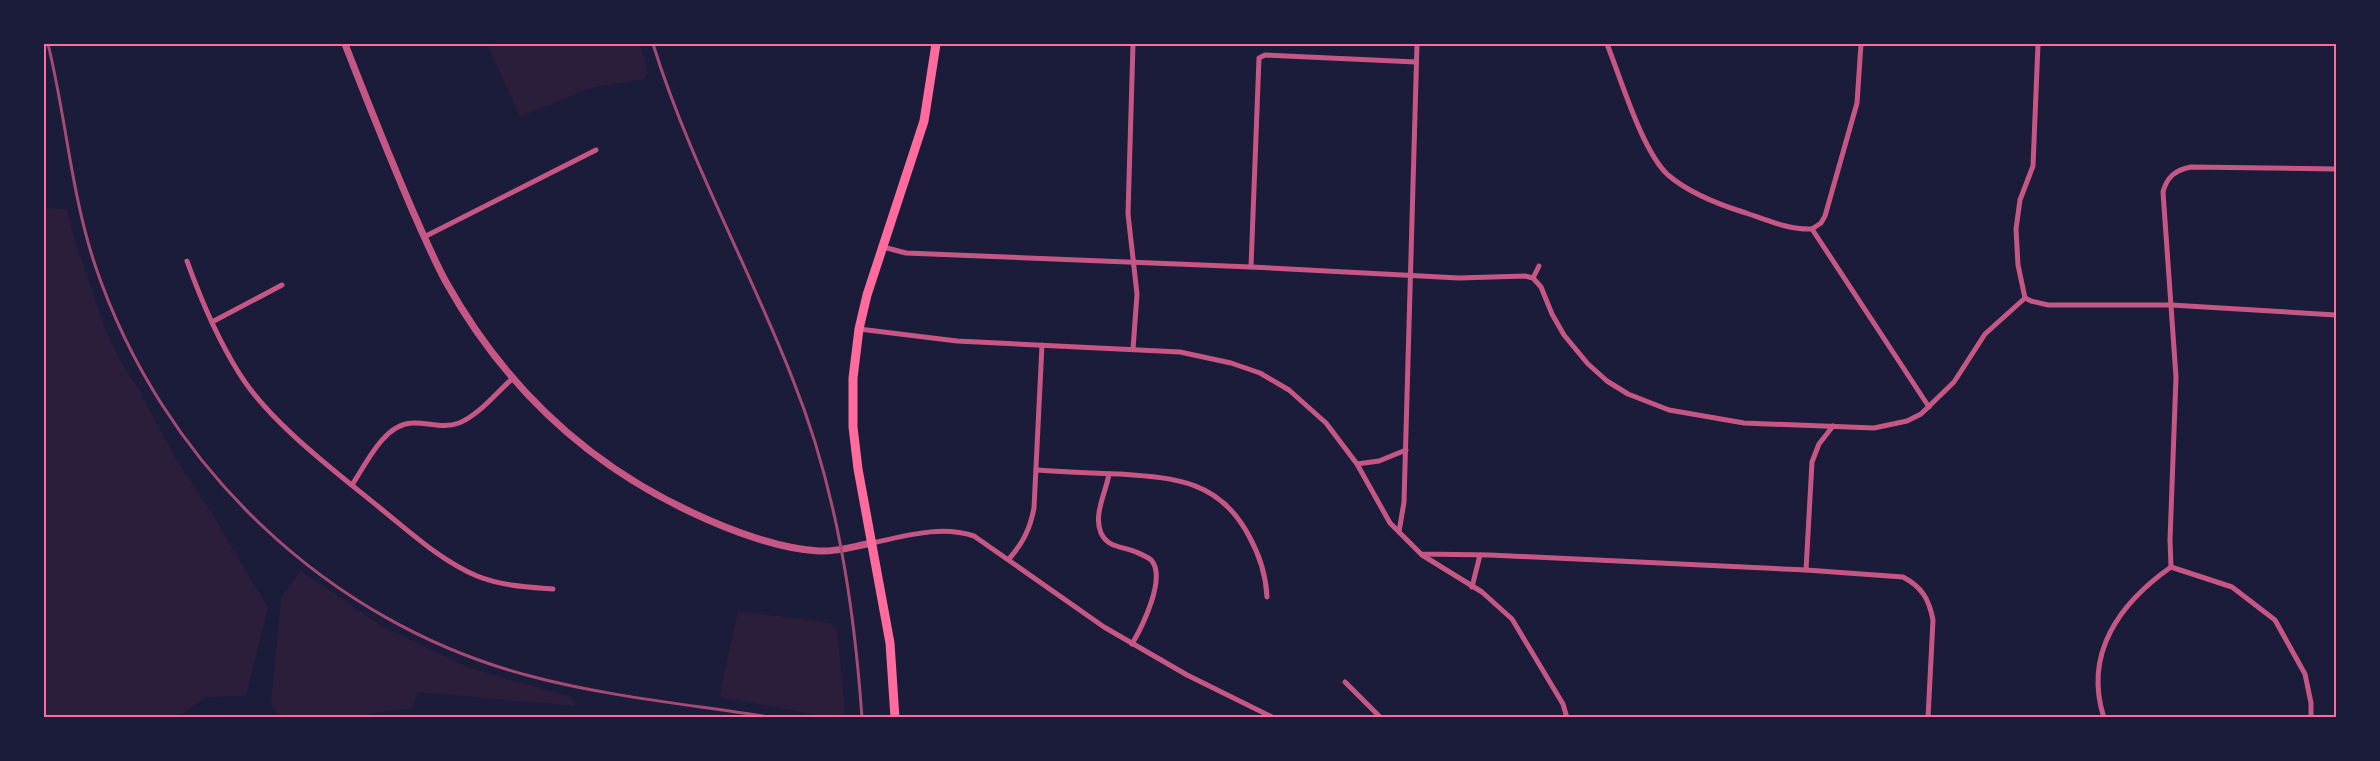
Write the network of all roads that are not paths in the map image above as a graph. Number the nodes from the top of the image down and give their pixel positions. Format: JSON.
{"nodes":[{"id":1,"x":345,"y":44,"type":"edge"},
{"id":2,"x":936,"y":44,"type":"edge"},
{"id":3,"x":1133,"y":44,"type":"edge"},
{"id":4,"x":1417,"y":44,"type":"edge"},
{"id":5,"x":1607,"y":44,"type":"edge"},
{"id":6,"x":1861,"y":44,"type":"edge"},
{"id":7,"x":2038,"y":44,"type":"edge"},
{"id":8,"x":1416,"y":62,"type":"junction"},
{"id":9,"x":596,"y":150,"type":"dead end"},
{"id":10,"x":2337,"y":169,"type":"edge"},
{"id":11,"x":1812,"y":229,"type":"junction"},
{"id":12,"x":424,"y":237,"type":"junction"},
{"id":13,"x":883,"y":247,"type":"junction"},
{"id":14,"x":187,"y":261,"type":"dead end"},
{"id":15,"x":1132,"y":262,"type":"junction"},
{"id":16,"x":1539,"y":266,"type":"dead end"},
{"id":17,"x":1251,"y":267,"type":"junction"},
{"id":18,"x":1412,"y":275,"type":"junction"},
{"id":19,"x":1533,"y":278,"type":"junction"},
{"id":20,"x":282,"y":285,"type":"dead end"},
{"id":21,"x":2025,"y":298,"type":"junction"},
{"id":22,"x":2171,"y":305,"type":"junction"},
{"id":23,"x":2337,"y":315,"type":"edge"},
{"id":24,"x":212,"y":322,"type":"junction"},
{"id":25,"x":859,"y":328,"type":"junction"},
{"id":26,"x":1042,"y":345,"type":"junction"},
{"id":27,"x":1133,"y":349,"type":"junction"},
{"id":28,"x":513,"y":378,"type":"junction"},
{"id":29,"x":1929,"y":407,"type":"junction"},
{"id":30,"x":1833,"y":426,"type":"junction"},
{"id":31,"x":1406,"y":450,"type":"junction"},
{"id":32,"x":1357,"y":464,"type":"junction"},
{"id":33,"x":1037,"y":470,"type":"junction"},
{"id":34,"x":1109,"y":474,"type":"junction"},
{"id":35,"x":352,"y":485,"type":"junction"},
{"id":36,"x":1399,"y":532,"type":"junction"},
{"id":37,"x":872,"y":543,"type":"junction"},
{"id":38,"x":1421,"y":554,"type":"junction"},
{"id":39,"x":1480,"y":555,"type":"junction"},
{"id":40,"x":1009,"y":559,"type":"junction"},
{"id":41,"x":2171,"y":567,"type":"junction"},
{"id":42,"x":1806,"y":570,"type":"junction"},
{"id":43,"x":1472,"y":587,"type":"junction"},
{"id":44,"x":553,"y":589,"type":"dead end"},
{"id":45,"x":1267,"y":597,"type":"dead end"},
{"id":46,"x":1132,"y":644,"type":"junction"},
{"id":47,"x":1345,"y":682,"type":"dead end"},
{"id":48,"x":895,"y":715,"type":"edge"},
{"id":49,"x":1275,"y":717,"type":"edge"},
{"id":50,"x":1381,"y":717,"type":"edge"},
{"id":51,"x":1567,"y":717,"type":"edge"},
{"id":52,"x":1928,"y":717,"type":"edge"},
{"id":53,"x":2104,"y":717,"type":"edge"},
{"id":54,"x":2311,"y":717,"type":"edge"}],
"edges":[{"from":1,"to":12,"type":"street"},
{"from":2,"to":13,"type":"main road"},
{"from":3,"to":15,"type":"street"},
{"from":4,"to":8,"type":"street"},
{"from":5,"to":11,"type":"street"},
{"from":6,"to":11,"type":"street"},
{"from":7,"to":21,"type":"street"},
{"from":8,"to":17,"type":"street"},
{"from":8,"to":18,"type":"street"},
{"from":9,"to":12,"type":"street"},
{"from":10,"to":22,"type":"street"},
{"from":11,"to":29,"type":"street"},
{"from":12,"to":28,"type":"street"},
{"from":13,"to":15,"type":"street"},
{"from":13,"to":25,"type":"main road"},
{"from":14,"to":24,"type":"street"},
{"from":15,"to":17,"type":"street"},
{"from":15,"to":27,"type":"street"},
{"from":16,"to":19,"type":"street"},
{"from":17,"to":18,"type":"street"},
{"from":18,"to":19,"type":"street"},
{"from":18,"to":31,"type":"street"},
{"from":19,"to":30,"type":"street"},
{"from":20,"to":24,"type":"street"},
{"from":21,"to":22,"type":"street"},
{"from":21,"to":29,"type":"street"},
{"from":22,"to":23,"type":"street"},
{"from":22,"to":41,"type":"street"},
{"from":24,"to":35,"type":"street"},
{"from":25,"to":26,"type":"street"},
{"from":25,"to":37,"type":"main road"},
{"from":26,"to":27,"type":"street"},
{"from":26,"to":33,"type":"street"},
{"from":27,"to":32,"type":"street"},
{"from":28,"to":35,"type":"street"},
{"from":28,"to":37,"type":"street"},
{"from":29,"to":30,"type":"street"},
{"from":30,"to":42,"type":"street"},
{"from":31,"to":32,"type":"street"},
{"from":31,"to":36,"type":"street"},
{"from":32,"to":36,"type":"street"},
{"from":33,"to":34,"type":"street"},
{"from":33,"to":40,"type":"street"},
{"from":34,"to":45,"type":"street"},
{"from":34,"to":46,"type":"street"},
{"from":35,"to":44,"type":"street"},
{"from":36,"to":38,"type":"street"},
{"from":37,"to":40,"type":"street"},
{"from":37,"to":48,"type":"main road"},
{"from":38,"to":39,"type":"street"},
{"from":38,"to":43,"type":"street"},
{"from":39,"to":42,"type":"street"},
{"from":39,"to":43,"type":"street"},
{"from":40,"to":46,"type":"street"},
{"from":41,"to":53,"type":"street"},
{"from":41,"to":54,"type":"street"},
{"from":42,"to":52,"type":"street"},
{"from":43,"to":51,"type":"street"},
{"from":46,"to":49,"type":"street"},
{"from":47,"to":50,"type":"street"}]}
